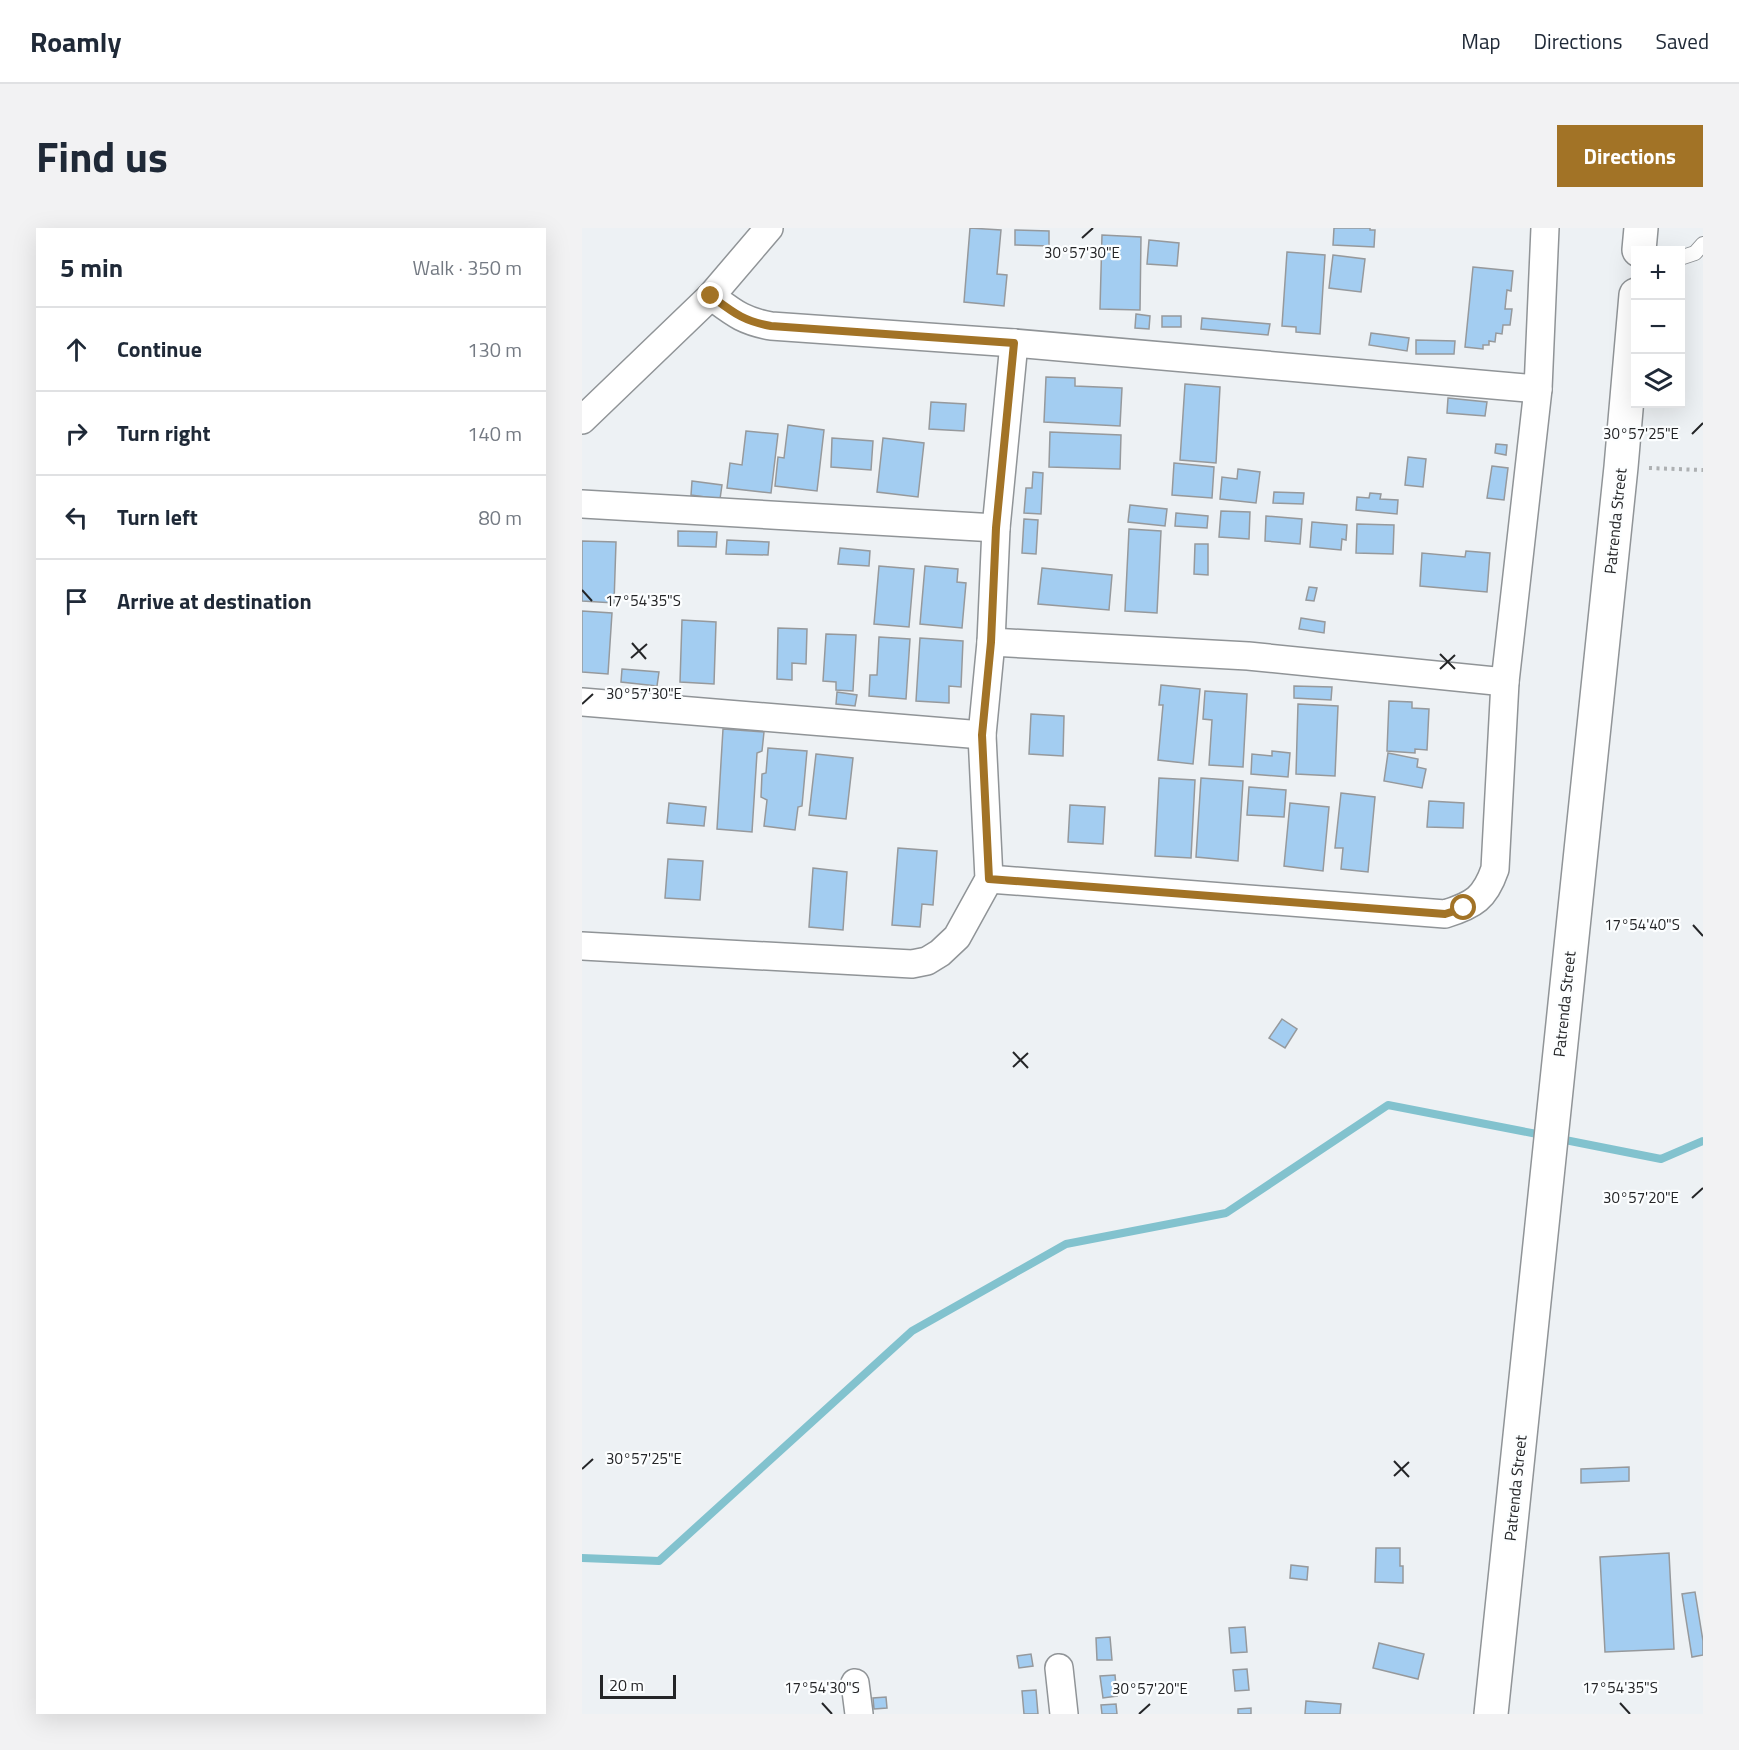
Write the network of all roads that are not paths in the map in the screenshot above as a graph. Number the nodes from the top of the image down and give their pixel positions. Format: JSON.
{"nodes":[{"id":1,"x":769,"y":228,"type":"edge"},
{"id":2,"x":1545,"y":228,"type":"edge"},
{"id":3,"x":1641,"y":228,"type":"edge"},
{"id":4,"x":1703,"y":244,"type":"edge"},
{"id":5,"x":1639,"y":246,"type":"edge"},
{"id":6,"x":1685,"y":256,"type":"edge"},
{"id":7,"x":711,"y":296,"type":"junction"},
{"id":8,"x":1635,"y":300,"type":"edge"},
{"id":9,"x":1014,"y":343,"type":"junction"},
{"id":10,"x":1538,"y":390,"type":"junction"},
{"id":11,"x":582,"y":420,"type":"edge"},
{"id":12,"x":582,"y":504,"type":"edge"},
{"id":13,"x":996,"y":528,"type":"junction"},
{"id":14,"x":991,"y":642,"type":"junction"},
{"id":15,"x":1505,"y":682,"type":"junction"},
{"id":16,"x":582,"y":702,"type":"edge"},
{"id":17,"x":982,"y":735,"type":"junction"},
{"id":18,"x":989,"y":879,"type":"junction"},
{"id":19,"x":582,"y":946,"type":"edge"},
{"id":20,"x":1059,"y":1668,"type":"dead end"},
{"id":21,"x":855,"y":1683,"type":"dead end"},
{"id":22,"x":859,"y":1714,"type":"edge"},
{"id":23,"x":1064,"y":1714,"type":"edge"},
{"id":24,"x":1491,"y":1714,"type":"edge"}],
"edges":[{"from":1,"to":7,"type":"street"},
{"from":2,"to":10,"type":"street"},
{"from":3,"to":5,"type":"street"},
{"from":4,"to":6,"type":"lane"},
{"from":7,"to":9,"type":"street"},
{"from":7,"to":11,"type":"street"},
{"from":8,"to":24,"type":"street","name":"Patrenda Street"},
{"from":9,"to":10,"type":"street"},
{"from":9,"to":13,"type":"street"},
{"from":10,"to":15,"type":"street"},
{"from":12,"to":13,"type":"street"},
{"from":13,"to":14,"type":"street"},
{"from":14,"to":15,"type":"street"},
{"from":14,"to":17,"type":"street"},
{"from":15,"to":18,"type":"street"},
{"from":16,"to":17,"type":"street"},
{"from":17,"to":18,"type":"street"},
{"from":18,"to":19,"type":"street"},
{"from":20,"to":23,"type":"street"},
{"from":21,"to":22,"type":"street"}]}
